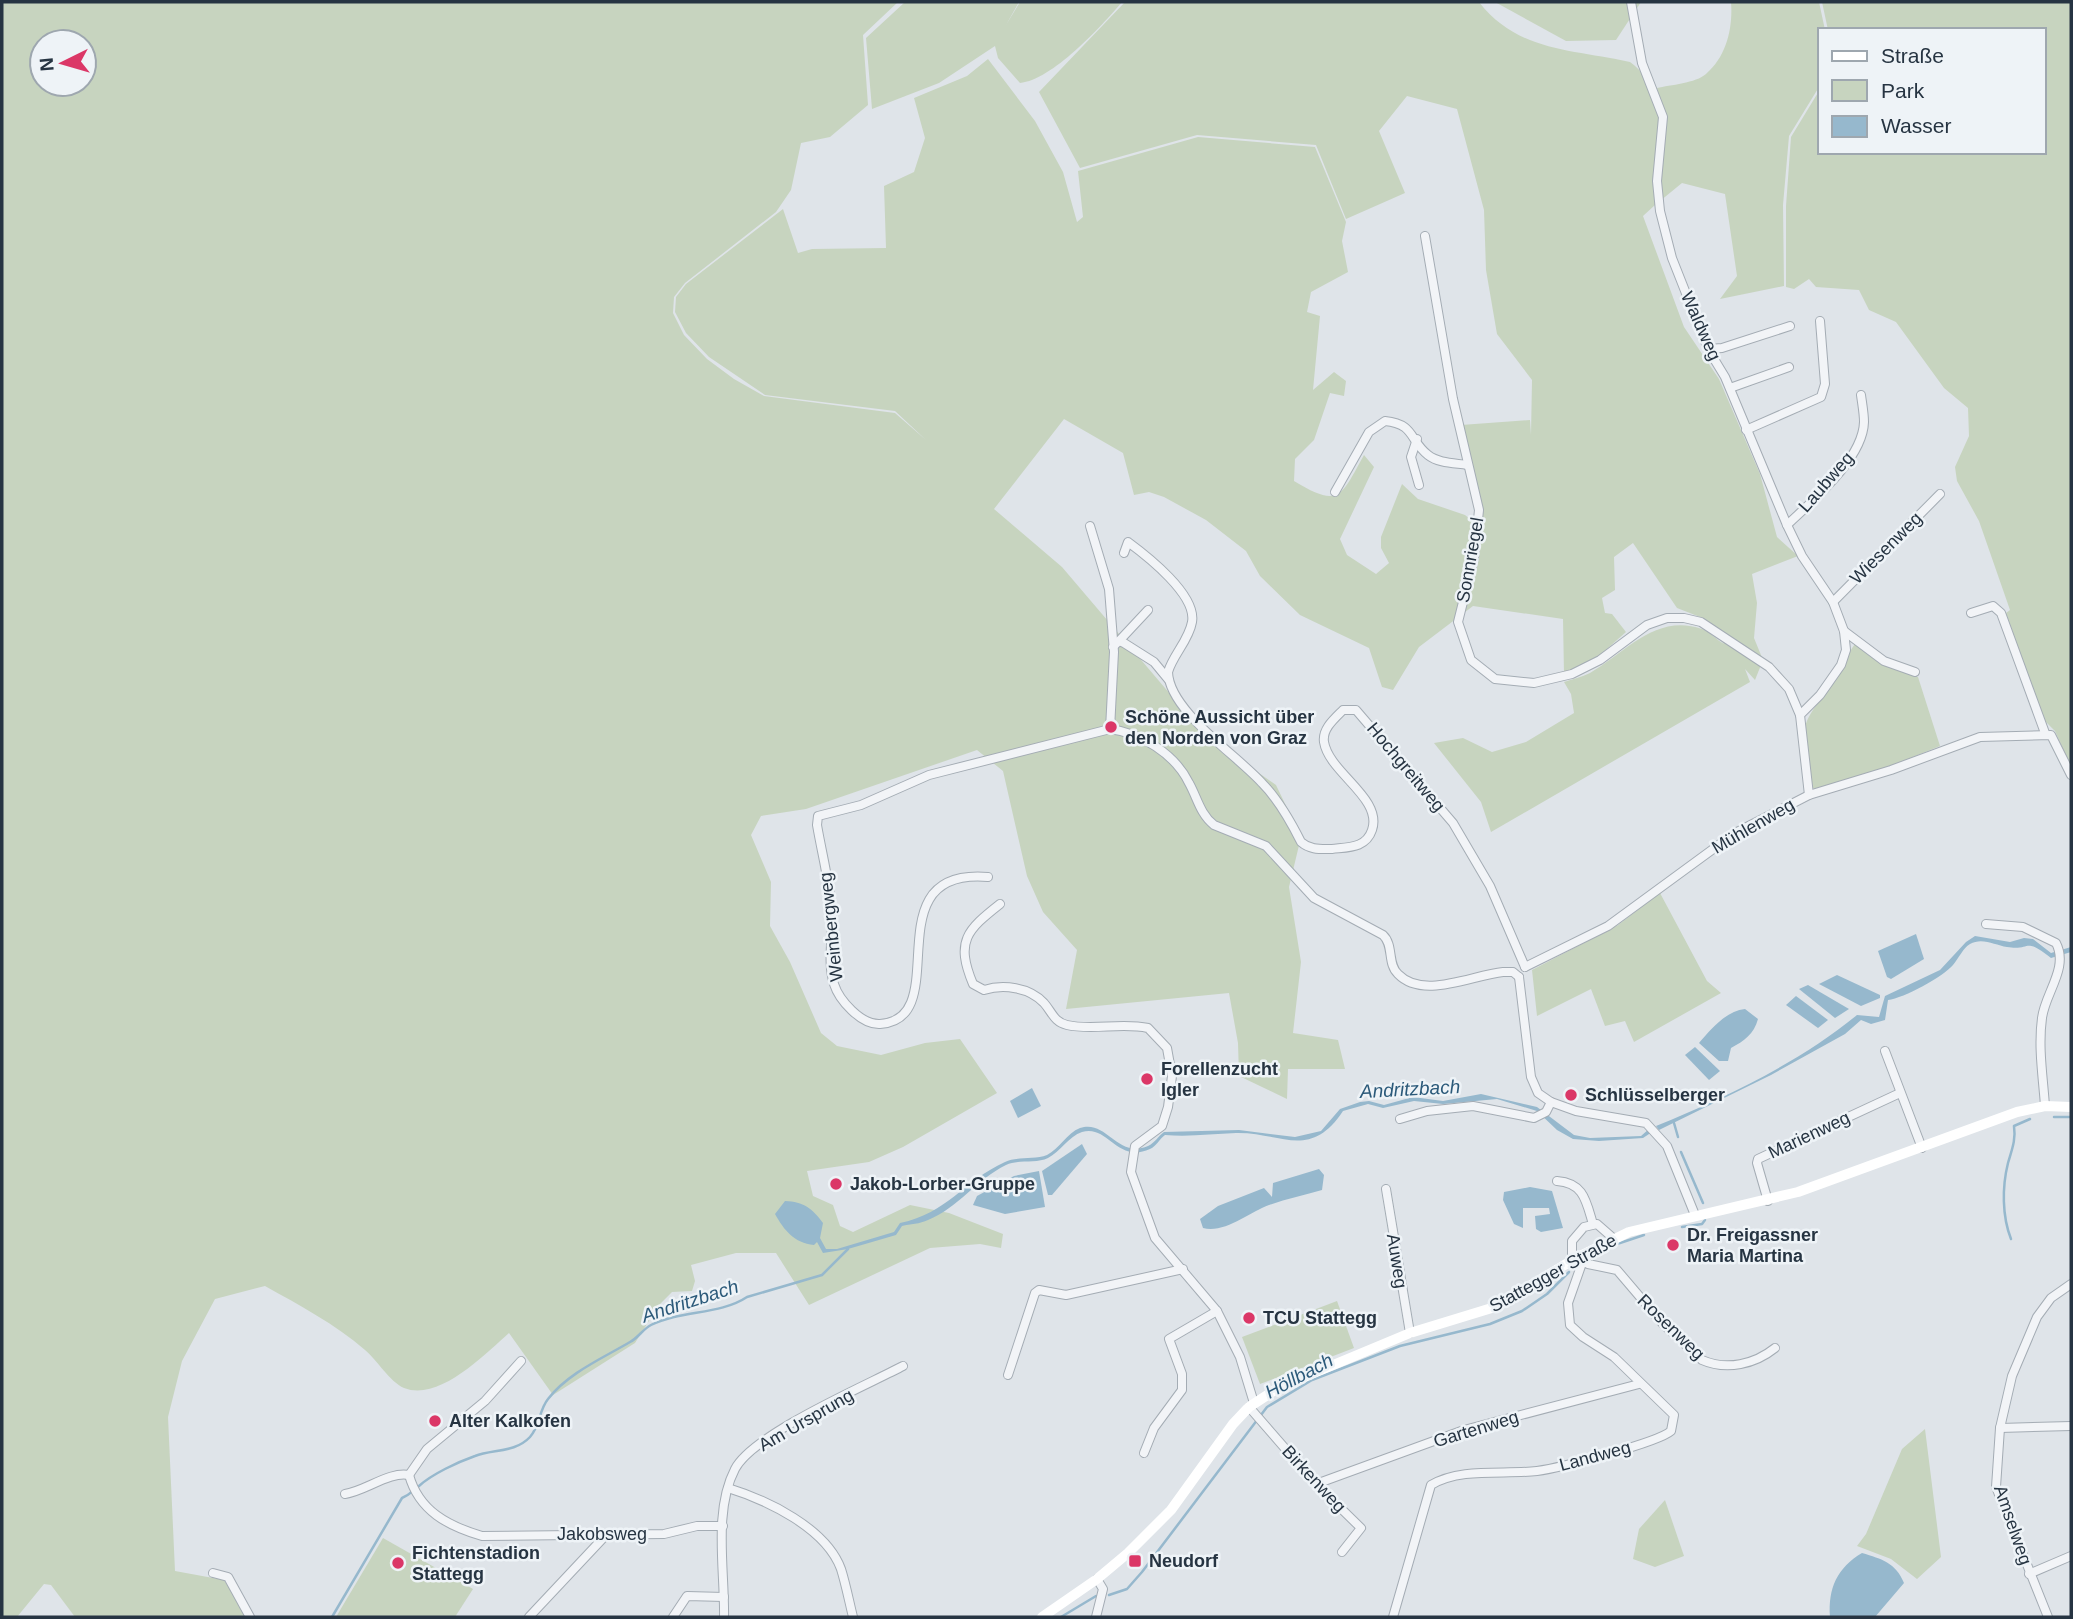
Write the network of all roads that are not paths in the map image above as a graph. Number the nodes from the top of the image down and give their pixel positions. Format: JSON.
{"nodes":[{"id":1,"x":1631,"y":2,"type":"edge"},
{"id":2,"x":1425,"y":236,"type":"dead end"},
{"id":3,"x":1821,"y":321,"type":"dead end"},
{"id":4,"x":1790,"y":326,"type":"dead end"},
{"id":5,"x":1708,"y":349,"type":"junction"},
{"id":6,"x":1789,"y":368,"type":"dead end"},
{"id":7,"x":1730,"y":388,"type":"junction"},
{"id":8,"x":1861,"y":395,"type":"dead end"},
{"id":9,"x":1746,"y":430,"type":"junction"},
{"id":10,"x":1417,"y":439,"type":"junction"},
{"id":11,"x":1467,"y":464,"type":"junction"},
{"id":12,"x":1419,"y":485,"type":"dead end"},
{"id":13,"x":1335,"y":492,"type":"dead end"},
{"id":14,"x":1940,"y":494,"type":"dead end"},
{"id":15,"x":1787,"y":525,"type":"junction"},
{"id":16,"x":1090,"y":526,"type":"dead end"},
{"id":17,"x":1124,"y":553,"type":"dead end"},
{"id":18,"x":1833,"y":602,"type":"junction"},
{"id":19,"x":1148,"y":610,"type":"dead end"},
{"id":20,"x":1971,"y":613,"type":"dead end"},
{"id":21,"x":1844,"y":631,"type":"junction"},
{"id":22,"x":1116,"y":644,"type":"junction"},
{"id":23,"x":1915,"y":672,"type":"dead end"},
{"id":24,"x":1168,"y":678,"type":"junction"},
{"id":25,"x":1800,"y":715,"type":"junction"},
{"id":26,"x":1110,"y":729,"type":"junction"},
{"id":27,"x":2045,"y":733,"type":"junction"},
{"id":28,"x":2071,"y":775,"type":"edge"},
{"id":29,"x":1809,"y":795,"type":"junction"},
{"id":30,"x":988,"y":877,"type":"dead end"},
{"id":31,"x":1000,"y":904,"type":"dead end"},
{"id":32,"x":1986,"y":924,"type":"dead end"},
{"id":33,"x":1525,"y":967,"type":"junction"},
{"id":34,"x":1519,"y":977,"type":"junction"},
{"id":35,"x":1885,"y":1051,"type":"dead end"},
{"id":36,"x":1900,"y":1093,"type":"junction"},
{"id":37,"x":1551,"y":1102,"type":"junction"},
{"id":38,"x":2045,"y":1107,"type":"junction"},
{"id":39,"x":2071,"y":1107,"type":"edge"},
{"id":40,"x":1400,"y":1119,"type":"dead end"},
{"id":41,"x":1922,"y":1149,"type":"junction"},
{"id":42,"x":1557,"y":1181,"type":"dead end"},
{"id":43,"x":1386,"y":1189,"type":"dead end"},
{"id":44,"x":1768,"y":1201,"type":"junction"},
{"id":45,"x":1695,"y":1215,"type":"junction"},
{"id":46,"x":1593,"y":1224,"type":"junction"},
{"id":47,"x":1613,"y":1238,"type":"junction"},
{"id":48,"x":1574,"y":1259,"type":"junction"},
{"id":49,"x":1184,"y":1269,"type":"junction"},
{"id":50,"x":2071,"y":1284,"type":"edge"},
{"id":51,"x":1217,"y":1311,"type":"junction"},
{"id":52,"x":1410,"y":1333,"type":"junction"},
{"id":53,"x":1775,"y":1348,"type":"dead end"},
{"id":54,"x":521,"y":1361,"type":"dead end"},
{"id":55,"x":903,"y":1366,"type":"dead end"},
{"id":56,"x":1008,"y":1375,"type":"dead end"},
{"id":57,"x":1639,"y":1384,"type":"junction"},
{"id":58,"x":1251,"y":1405,"type":"junction"},
{"id":59,"x":2071,"y":1426,"type":"edge"},
{"id":60,"x":2000,"y":1428,"type":"junction"},
{"id":61,"x":1143,"y":1453,"type":"dead end"},
{"id":62,"x":410,"y":1479,"type":"junction"},
{"id":63,"x":1316,"y":1484,"type":"junction"},
{"id":64,"x":728,"y":1488,"type":"junction"},
{"id":65,"x":345,"y":1494,"type":"dead end"},
{"id":66,"x":723,"y":1526,"type":"junction"},
{"id":67,"x":606,"y":1535,"type":"junction"},
{"id":68,"x":1342,"y":1552,"type":"dead end"},
{"id":69,"x":2071,"y":1556,"type":"edge"},
{"id":70,"x":213,"y":1573,"type":"dead end"},
{"id":71,"x":2029,"y":1574,"type":"junction"},
{"id":72,"x":1097,"y":1579,"type":"junction"},
{"id":73,"x":724,"y":1597,"type":"junction"},
{"id":74,"x":250,"y":1617,"type":"edge"},
{"id":75,"x":529,"y":1617,"type":"edge"},
{"id":76,"x":673,"y":1617,"type":"edge"},
{"id":77,"x":724,"y":1617,"type":"edge"},
{"id":78,"x":853,"y":1617,"type":"edge"},
{"id":79,"x":1042,"y":1617,"type":"edge"},
{"id":80,"x":1096,"y":1617,"type":"edge"},
{"id":81,"x":1393,"y":1617,"type":"edge"},
{"id":82,"x":2048,"y":1617,"type":"edge"}],
"edges":[{"from":1,"to":5,"type":"street","name":"Waldweg"},
{"from":2,"to":11,"type":"street","name":"Sonnriegel"},
{"from":3,"to":9,"type":"street"},
{"from":4,"to":5,"type":"street"},
{"from":5,"to":7,"type":"street","name":"Waldweg"},
{"from":6,"to":7,"type":"street"},
{"from":7,"to":9,"type":"street","name":"Waldweg"},
{"from":8,"to":15,"type":"street","name":"Laubweg"},
{"from":9,"to":15,"type":"street","name":"Waldweg"},
{"from":10,"to":11,"type":"street"},
{"from":10,"to":12,"type":"street"},
{"from":10,"to":13,"type":"street"},
{"from":11,"to":25,"type":"street","name":"Sonnriegel"},
{"from":14,"to":18,"type":"street","name":"Wiesenweg"},
{"from":15,"to":18,"type":"street","name":"Waldweg"},
{"from":16,"to":22,"type":"street"},
{"from":17,"to":24,"type":"street"},
{"from":18,"to":21,"type":"street","name":"Waldweg"},
{"from":19,"to":22,"type":"street"},
{"from":20,"to":27,"type":"street"},
{"from":21,"to":23,"type":"street"},
{"from":21,"to":25,"type":"street","name":"Waldweg"},
{"from":22,"to":24,"type":"street","name":"Hochgreitweg"},
{"from":22,"to":26,"type":"street"},
{"from":24,"to":33,"type":"street","name":"Hochgreitweg"},
{"from":25,"to":29,"type":"street"},
{"from":26,"to":30,"type":"street","name":"Weinbergweg"},
{"from":26,"to":34,"type":"street"},
{"from":27,"to":28,"type":"street"},
{"from":27,"to":29,"type":"street","name":"Mühlenweg"},
{"from":29,"to":33,"type":"street","name":"Mühlenweg"},
{"from":31,"to":49,"type":"street"},
{"from":32,"to":38,"type":"street"},
{"from":33,"to":34,"type":"street"},
{"from":34,"to":37,"type":"street"},
{"from":35,"to":36,"type":"street"},
{"from":36,"to":41,"type":"street"},
{"from":36,"to":44,"type":"street","name":"Marienweg"},
{"from":37,"to":40,"type":"street"},
{"from":37,"to":45,"type":"street"},
{"from":38,"to":39,"type":"main road","name":"Stattegger Straße"},
{"from":38,"to":41,"type":"main road","name":"Stattegger Straße"},
{"from":41,"to":44,"type":"main road","name":"Stattegger Straße"},
{"from":42,"to":46,"type":"street"},
{"from":43,"to":52,"type":"street","name":"Auweg"},
{"from":44,"to":45,"type":"main road","name":"Stattegger Straße"},
{"from":45,"to":47,"type":"main road","name":"Stattegger Straße"},
{"from":46,"to":47,"type":"street"},
{"from":46,"to":48,"type":"street"},
{"from":47,"to":48,"type":"main road","name":"Stattegger Straße"},
{"from":48,"to":52,"type":"main road","name":"Stattegger Straße"},
{"from":48,"to":53,"type":"street","name":"Rosenweg"},
{"from":48,"to":57,"type":"street","name":"Landweg"},
{"from":49,"to":51,"type":"street"},
{"from":49,"to":56,"type":"street"},
{"from":50,"to":60,"type":"street","name":"Amselweg"},
{"from":51,"to":58,"type":"street"},
{"from":51,"to":61,"type":"street"},
{"from":52,"to":58,"type":"main road","name":"Stattegger Straße"},
{"from":54,"to":62,"type":"street"},
{"from":55,"to":64,"type":"street","name":"Am Ursprung"},
{"from":57,"to":63,"type":"street","name":"Gartenweg"},
{"from":57,"to":81,"type":"street","name":"Landweg"},
{"from":58,"to":63,"type":"street","name":"Birkenweg"},
{"from":58,"to":72,"type":"main road","name":"Stattegger Straße"},
{"from":59,"to":60,"type":"street"},
{"from":60,"to":71,"type":"street","name":"Amselweg"},
{"from":62,"to":65,"type":"street"},
{"from":62,"to":67,"type":"street","name":"Jakobsweg"},
{"from":63,"to":68,"type":"street","name":"Birkenweg"},
{"from":64,"to":66,"type":"street","name":"Am Ursprung"},
{"from":64,"to":78,"type":"street"},
{"from":66,"to":67,"type":"street","name":"Jakobsweg"},
{"from":66,"to":73,"type":"street","name":"Am Ursprung"},
{"from":67,"to":75,"type":"street"},
{"from":69,"to":71,"type":"street"},
{"from":70,"to":74,"type":"street"},
{"from":71,"to":82,"type":"street","name":"Amselweg"},
{"from":72,"to":79,"type":"main road","name":"Stattegger Straße"},
{"from":72,"to":80,"type":"street"},
{"from":73,"to":76,"type":"street"},
{"from":73,"to":77,"type":"street","name":"Am Ursprung"}]}
